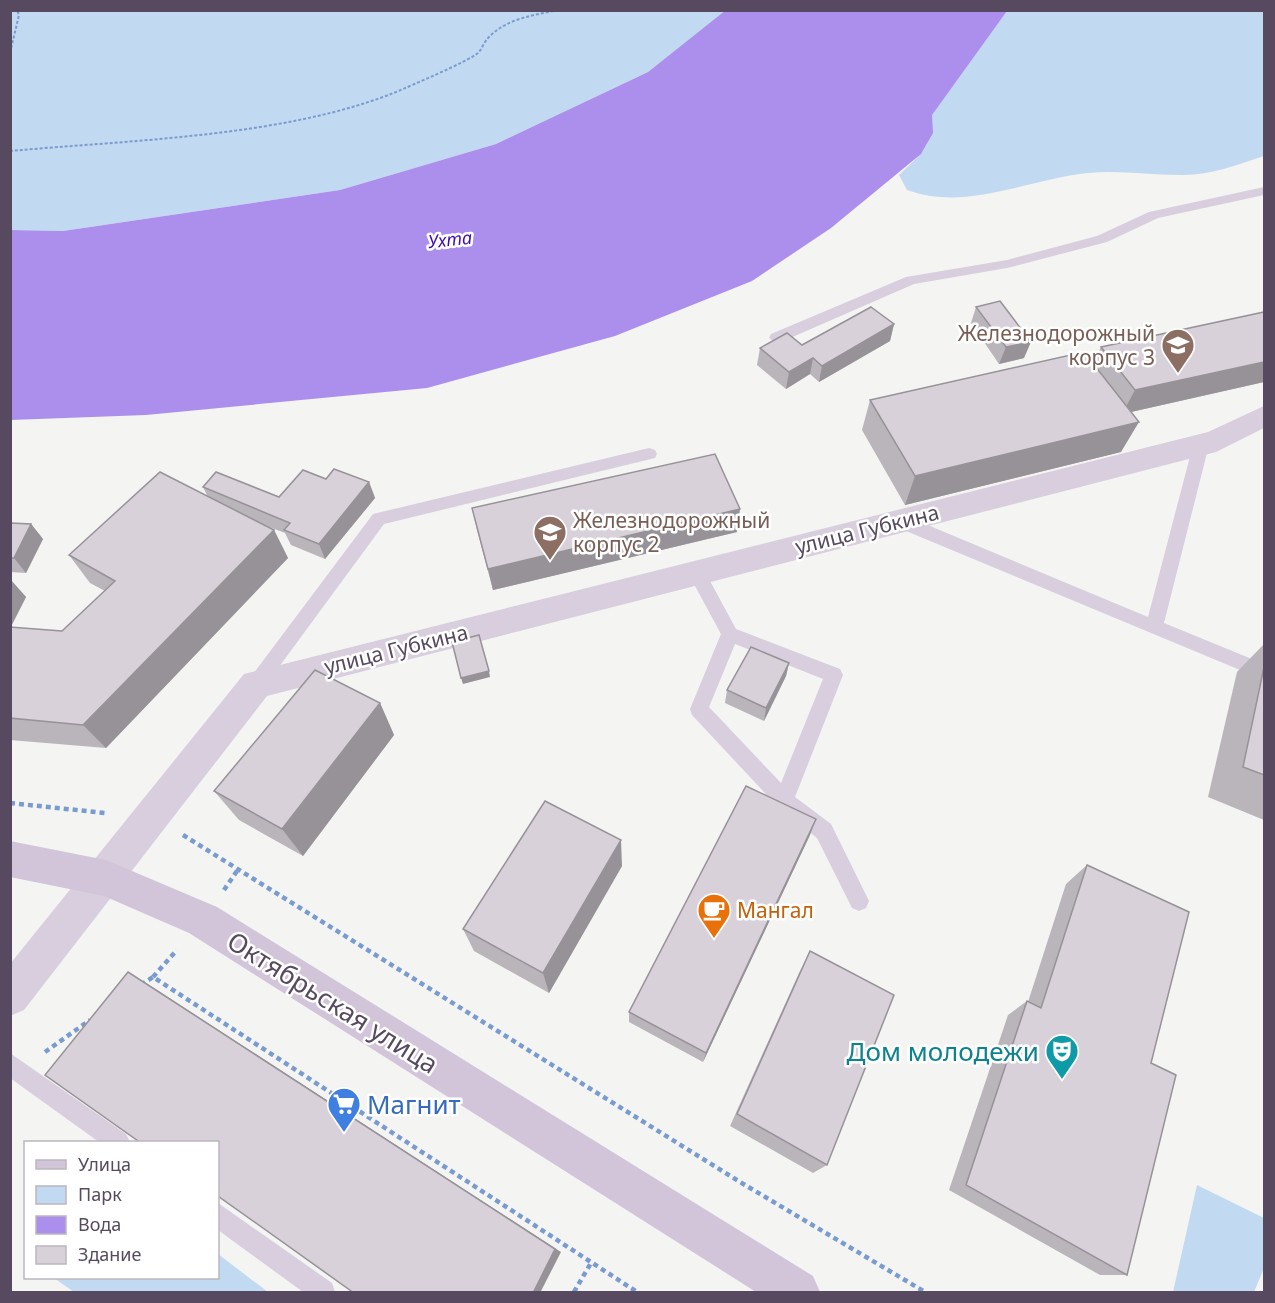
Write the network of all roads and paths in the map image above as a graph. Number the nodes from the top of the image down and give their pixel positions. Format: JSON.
{"nodes":[{"id":1,"x":16,"y":10,"type":"edge"},
{"id":2,"x":560,"y":10,"type":"edge"},
{"id":3,"x":10,"y":53,"type":"edge"},
{"id":4,"x":10,"y":151,"type":"edge"},
{"id":5,"x":1264,"y":191,"type":"edge"},
{"id":6,"x":776,"y":338,"type":"edge"},
{"id":7,"x":1264,"y":416,"type":"edge"},
{"id":8,"x":1201,"y":445,"type":"junction"},
{"id":9,"x":649,"y":454,"type":"dead end"},
{"id":10,"x":900,"y":521,"type":"junction"},
{"id":11,"x":697,"y":573,"type":"junction"},
{"id":12,"x":1154,"y":627,"type":"junction"},
{"id":13,"x":730,"y":634,"type":"junction"},
{"id":14,"x":1264,"y":672,"type":"edge"},
{"id":15,"x":256,"y":684,"type":"junction"},
{"id":16,"x":784,"y":800,"type":"junction"},
{"id":17,"x":10,"y":803,"type":"edge"},
{"id":18,"x":153,"y":818,"type":"junction"},
{"id":19,"x":10,"y":859,"type":"edge"},
{"id":20,"x":106,"y":878,"type":"junction"},
{"id":21,"x":859,"y":901,"type":"dead end"},
{"id":22,"x":134,"y":990,"type":"edge"},
{"id":23,"x":10,"y":996,"type":"edge"},
{"id":24,"x":96,"y":1017,"type":"edge"},
{"id":25,"x":15,"y":1067,"type":"edge"},
{"id":26,"x":115,"y":1141,"type":"edge"},
{"id":27,"x":219,"y":1216,"type":"edge"},
{"id":28,"x":591,"y":1263,"type":"junction"},
{"id":29,"x":323,"y":1293,"type":"edge"},
{"id":30,"x":574,"y":1293,"type":"edge"},
{"id":31,"x":637,"y":1293,"type":"edge"},
{"id":32,"x":797,"y":1293,"type":"edge"},
{"id":33,"x":925,"y":1293,"type":"edge"}],
"edges":[{"from":1,"to":3,"type":"path"},
{"from":2,"to":4,"type":"path"},
{"from":5,"to":6,"type":"lane"},
{"from":7,"to":8,"type":"street","name":"улица Губкина"},
{"from":8,"to":10,"type":"street","name":"улица Губкина"},
{"from":8,"to":12,"type":"lane"},
{"from":9,"to":15,"type":"lane"},
{"from":10,"to":11,"type":"street","name":"улица Губкина"},
{"from":10,"to":12,"type":"lane"},
{"from":11,"to":13,"type":"lane"},
{"from":11,"to":15,"type":"street","name":"улица Губкина"},
{"from":12,"to":14,"type":"lane"},
{"from":13,"to":16,"type":"lane"},
{"from":13,"to":16,"type":"lane"},
{"from":15,"to":18,"type":"street"},
{"from":16,"to":21,"type":"lane"},
{"from":17,"to":18,"type":"path"},
{"from":18,"to":20,"type":"street"},
{"from":18,"to":33,"type":"path"},
{"from":19,"to":20,"type":"main road","name":"Октябрьская улица"},
{"from":20,"to":23,"type":"street"},
{"from":20,"to":32,"type":"main road","name":"Октябрьская улица"},
{"from":22,"to":28,"type":"path"},
{"from":24,"to":25,"type":"path"},
{"from":25,"to":26,"type":"lane"},
{"from":27,"to":29,"type":"lane"},
{"from":28,"to":30,"type":"path"},
{"from":28,"to":31,"type":"path"}]}
